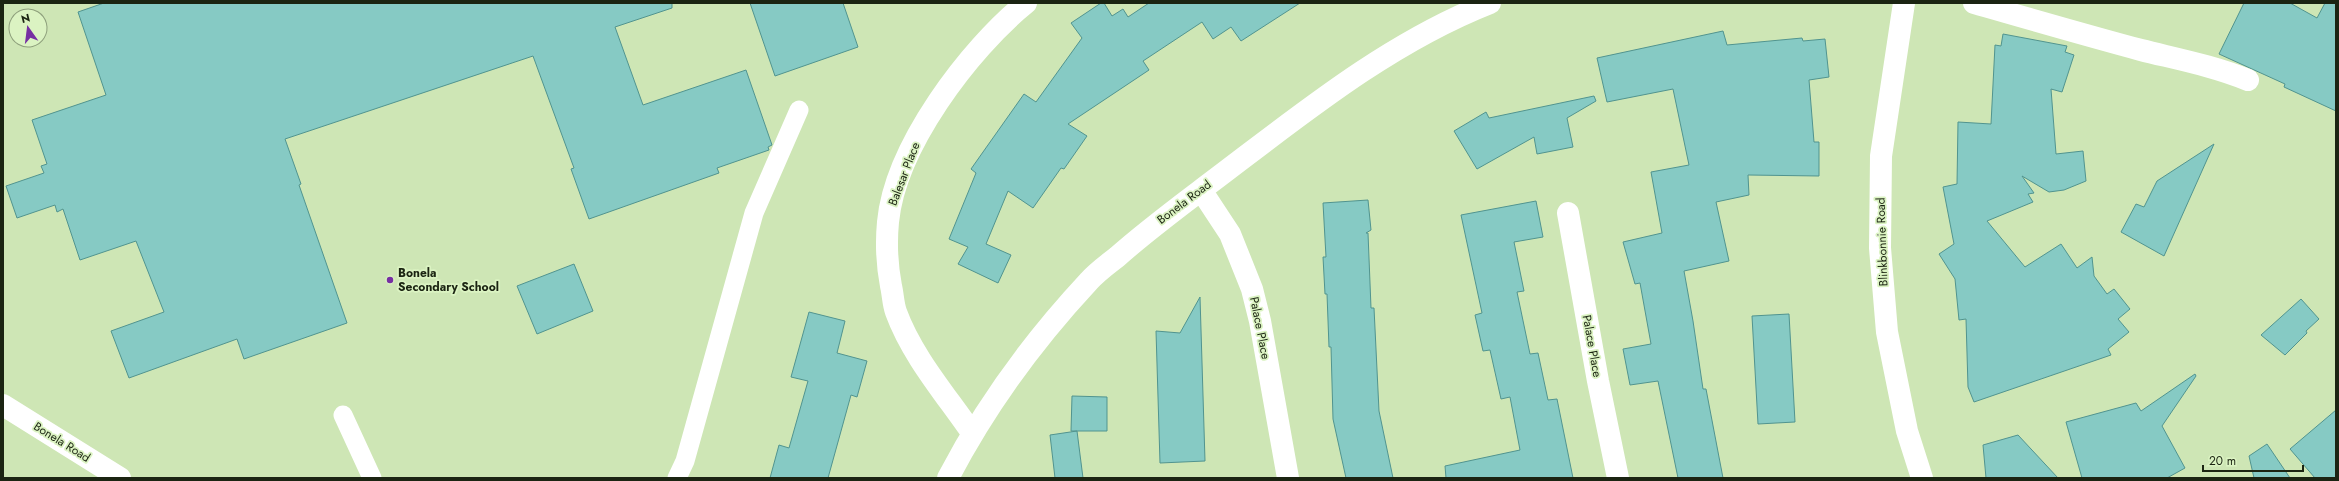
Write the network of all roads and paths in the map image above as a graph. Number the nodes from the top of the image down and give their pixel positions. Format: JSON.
{"nodes":[{"id":1,"x":1026,"y":3,"type":"edge"},
{"id":2,"x":1490,"y":3,"type":"edge"},
{"id":3,"x":1904,"y":3,"type":"edge"},
{"id":4,"x":1974,"y":3,"type":"edge"},
{"id":5,"x":2248,"y":80,"type":"dead end"},
{"id":6,"x":799,"y":110,"type":"dead end"},
{"id":7,"x":1201,"y":190,"type":"junction"},
{"id":8,"x":1568,"y":212,"type":"dead end"},
{"id":9,"x":3,"y":405,"type":"edge"},
{"id":10,"x":344,"y":415,"type":"dead end"},
{"id":11,"x":972,"y":433,"type":"junction"},
{"id":12,"x":120,"y":478,"type":"edge"},
{"id":13,"x":372,"y":478,"type":"edge"},
{"id":14,"x":677,"y":478,"type":"edge"},
{"id":15,"x":948,"y":478,"type":"edge"},
{"id":16,"x":1288,"y":478,"type":"edge"},
{"id":17,"x":1618,"y":478,"type":"edge"},
{"id":18,"x":1922,"y":478,"type":"edge"}],
"edges":[{"from":1,"to":11,"type":"street","name":"Balesar Place"},
{"from":2,"to":7,"type":"street","name":"Bonela Road"},
{"from":3,"to":18,"type":"street","name":"Blinkbonnie Road"},
{"from":4,"to":5,"type":"street"},
{"from":6,"to":14,"type":"lane"},
{"from":7,"to":11,"type":"street","name":"Bonela Road"},
{"from":7,"to":16,"type":"street","name":"Palace Place"},
{"from":8,"to":17,"type":"street","name":"Palace Place"},
{"from":9,"to":12,"type":"street","name":"Bonela Road"},
{"from":10,"to":13,"type":"lane"},
{"from":11,"to":15,"type":"street","name":"Bonela Road"}]}
